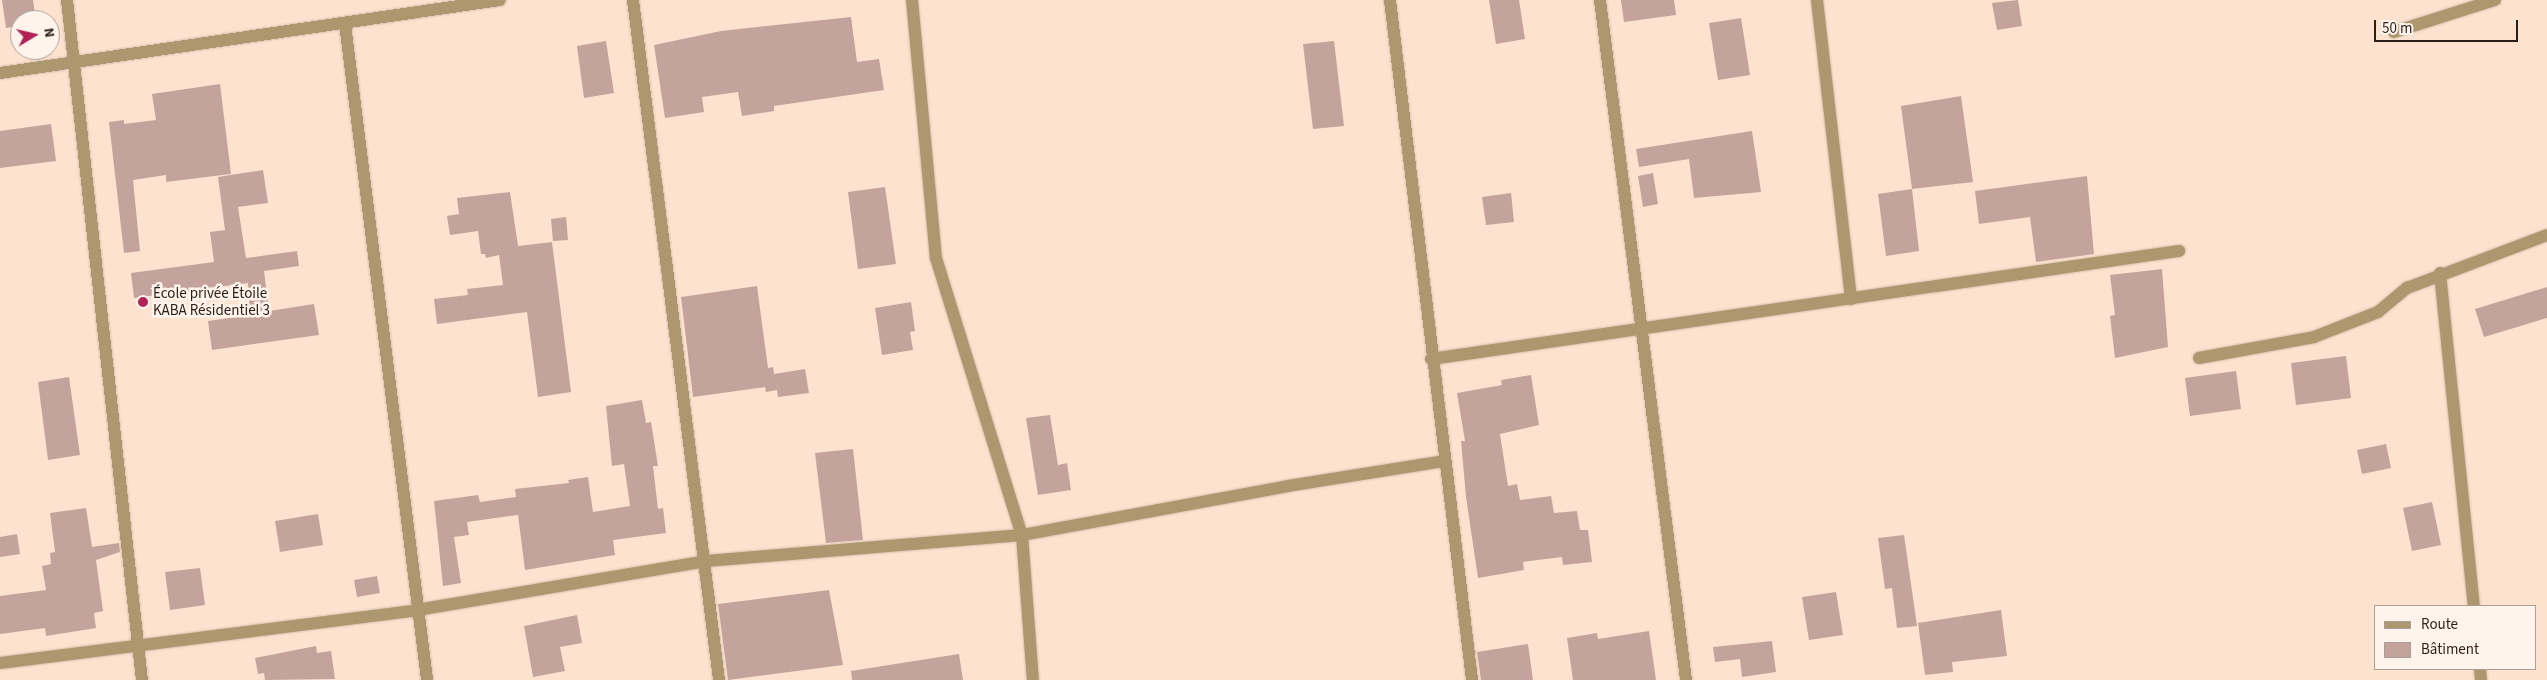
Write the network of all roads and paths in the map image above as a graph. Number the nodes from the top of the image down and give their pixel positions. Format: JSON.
{"nodes":[{"id":1,"x":67,"y":0,"type":"edge"},
{"id":2,"x":500,"y":0,"type":"edge"},
{"id":3,"x":632,"y":0,"type":"edge"},
{"id":4,"x":912,"y":0,"type":"edge"},
{"id":5,"x":1390,"y":0,"type":"edge"},
{"id":6,"x":1600,"y":0,"type":"edge"},
{"id":7,"x":1816,"y":0,"type":"edge"},
{"id":8,"x":2495,"y":0,"type":"edge"},
{"id":9,"x":345,"y":24,"type":"junction"},
{"id":10,"x":2394,"y":32,"type":"dead end"},
{"id":11,"x":75,"y":62,"type":"junction"},
{"id":12,"x":0,"y":73,"type":"edge"},
{"id":13,"x":2547,"y":235,"type":"edge"},
{"id":14,"x":2179,"y":251,"type":"dead end"},
{"id":15,"x":2440,"y":274,"type":"junction"},
{"id":16,"x":1851,"y":299,"type":"junction"},
{"id":17,"x":1643,"y":326,"type":"junction"},
{"id":18,"x":1432,"y":358,"type":"junction"},
{"id":19,"x":2199,"y":358,"type":"dead end"},
{"id":20,"x":1444,"y":462,"type":"junction"},
{"id":21,"x":1022,"y":535,"type":"junction"},
{"id":22,"x":706,"y":561,"type":"junction"},
{"id":23,"x":2474,"y":605,"type":"edge"},
{"id":24,"x":418,"y":610,"type":"junction"},
{"id":25,"x":138,"y":646,"type":"junction"},
{"id":26,"x":0,"y":663,"type":"edge"},
{"id":27,"x":142,"y":680,"type":"edge"},
{"id":28,"x":427,"y":680,"type":"edge"},
{"id":29,"x":720,"y":680,"type":"edge"},
{"id":30,"x":1033,"y":680,"type":"edge"},
{"id":31,"x":1472,"y":680,"type":"edge"},
{"id":32,"x":1686,"y":680,"type":"edge"}],
"edges":[{"from":1,"to":11,"type":"street"},
{"from":2,"to":9,"type":"street"},
{"from":3,"to":22,"type":"street"},
{"from":4,"to":21,"type":"street"},
{"from":5,"to":18,"type":"street"},
{"from":6,"to":17,"type":"street"},
{"from":7,"to":16,"type":"street"},
{"from":8,"to":10,"type":"street"},
{"from":9,"to":11,"type":"street"},
{"from":9,"to":24,"type":"street"},
{"from":11,"to":12,"type":"street"},
{"from":11,"to":25,"type":"street"},
{"from":13,"to":15,"type":"street"},
{"from":14,"to":16,"type":"street"},
{"from":15,"to":19,"type":"street"},
{"from":15,"to":23,"type":"street"},
{"from":16,"to":17,"type":"street"},
{"from":17,"to":18,"type":"street"},
{"from":17,"to":32,"type":"street"},
{"from":18,"to":20,"type":"street"},
{"from":20,"to":21,"type":"street"},
{"from":20,"to":31,"type":"street"},
{"from":21,"to":22,"type":"street"},
{"from":21,"to":30,"type":"street"},
{"from":22,"to":24,"type":"street"},
{"from":22,"to":29,"type":"street"},
{"from":24,"to":25,"type":"street"},
{"from":24,"to":28,"type":"street"},
{"from":25,"to":26,"type":"street"},
{"from":25,"to":27,"type":"street"}]}
